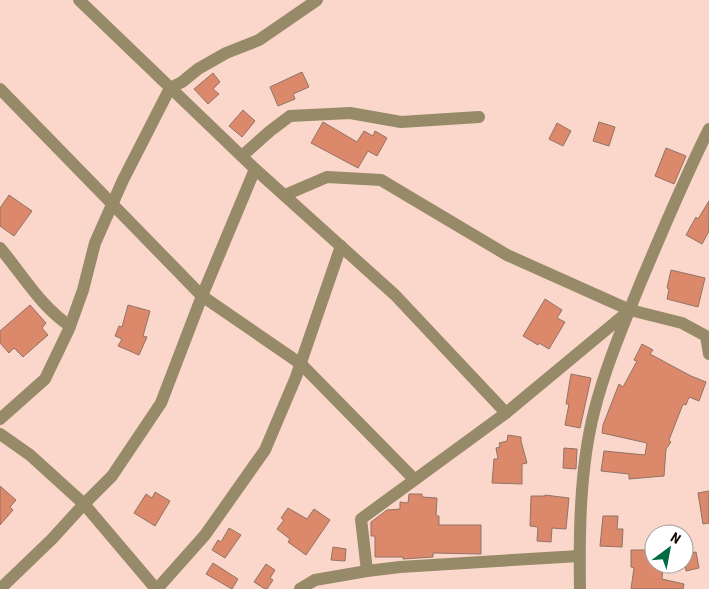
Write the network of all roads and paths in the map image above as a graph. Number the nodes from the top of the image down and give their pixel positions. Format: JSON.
{"nodes":[{"id":1,"x":79,"y":0,"type":"edge"},
{"id":2,"x":317,"y":0,"type":"edge"},
{"id":3,"x":170,"y":88,"type":"junction"},
{"id":4,"x":0,"y":90,"type":"edge"},
{"id":5,"x":479,"y":117,"type":"dead end"},
{"id":6,"x":709,"y":129,"type":"edge"},
{"id":7,"x":242,"y":156,"type":"junction"},
{"id":8,"x":255,"y":169,"type":"junction"},
{"id":9,"x":285,"y":196,"type":"junction"},
{"id":10,"x":113,"y":204,"type":"junction"},
{"id":11,"x":341,"y":246,"type":"junction"},
{"id":12,"x":0,"y":248,"type":"edge"},
{"id":13,"x":202,"y":296,"type":"junction"},
{"id":14,"x":630,"y":310,"type":"junction"},
{"id":15,"x":70,"y":326,"type":"junction"},
{"id":16,"x":709,"y":354,"type":"edge"},
{"id":17,"x":301,"y":364,"type":"junction"},
{"id":18,"x":506,"y":413,"type":"junction"},
{"id":19,"x":0,"y":419,"type":"edge"},
{"id":20,"x":0,"y":434,"type":"edge"},
{"id":21,"x":414,"y":479,"type":"junction"},
{"id":22,"x":84,"y":504,"type":"junction"},
{"id":23,"x":579,"y":556,"type":"junction"},
{"id":24,"x":367,"y":571,"type":"junction"},
{"id":25,"x":0,"y":589,"type":"edge"},
{"id":26,"x":157,"y":589,"type":"edge"},
{"id":27,"x":300,"y":589,"type":"edge"},
{"id":28,"x":580,"y":589,"type":"edge"}],
"edges":[{"from":1,"to":3,"type":"street"},
{"from":2,"to":3,"type":"street"},
{"from":3,"to":7,"type":"street"},
{"from":3,"to":10,"type":"street"},
{"from":4,"to":10,"type":"street"},
{"from":5,"to":7,"type":"street"},
{"from":6,"to":14,"type":"street"},
{"from":7,"to":8,"type":"street"},
{"from":8,"to":9,"type":"street"},
{"from":8,"to":13,"type":"street"},
{"from":9,"to":11,"type":"street"},
{"from":9,"to":14,"type":"street"},
{"from":10,"to":13,"type":"street"},
{"from":10,"to":15,"type":"street"},
{"from":11,"to":17,"type":"street"},
{"from":11,"to":18,"type":"street"},
{"from":12,"to":15,"type":"street"},
{"from":13,"to":17,"type":"street"},
{"from":13,"to":22,"type":"street"},
{"from":14,"to":16,"type":"street"},
{"from":14,"to":18,"type":"street"},
{"from":14,"to":23,"type":"street"},
{"from":15,"to":19,"type":"street"},
{"from":17,"to":21,"type":"street"},
{"from":17,"to":26,"type":"street"},
{"from":18,"to":21,"type":"street"},
{"from":20,"to":22,"type":"street"},
{"from":21,"to":24,"type":"street"},
{"from":22,"to":25,"type":"street"},
{"from":22,"to":26,"type":"street"},
{"from":23,"to":24,"type":"street"},
{"from":23,"to":28,"type":"street"},
{"from":24,"to":27,"type":"street"}]}
